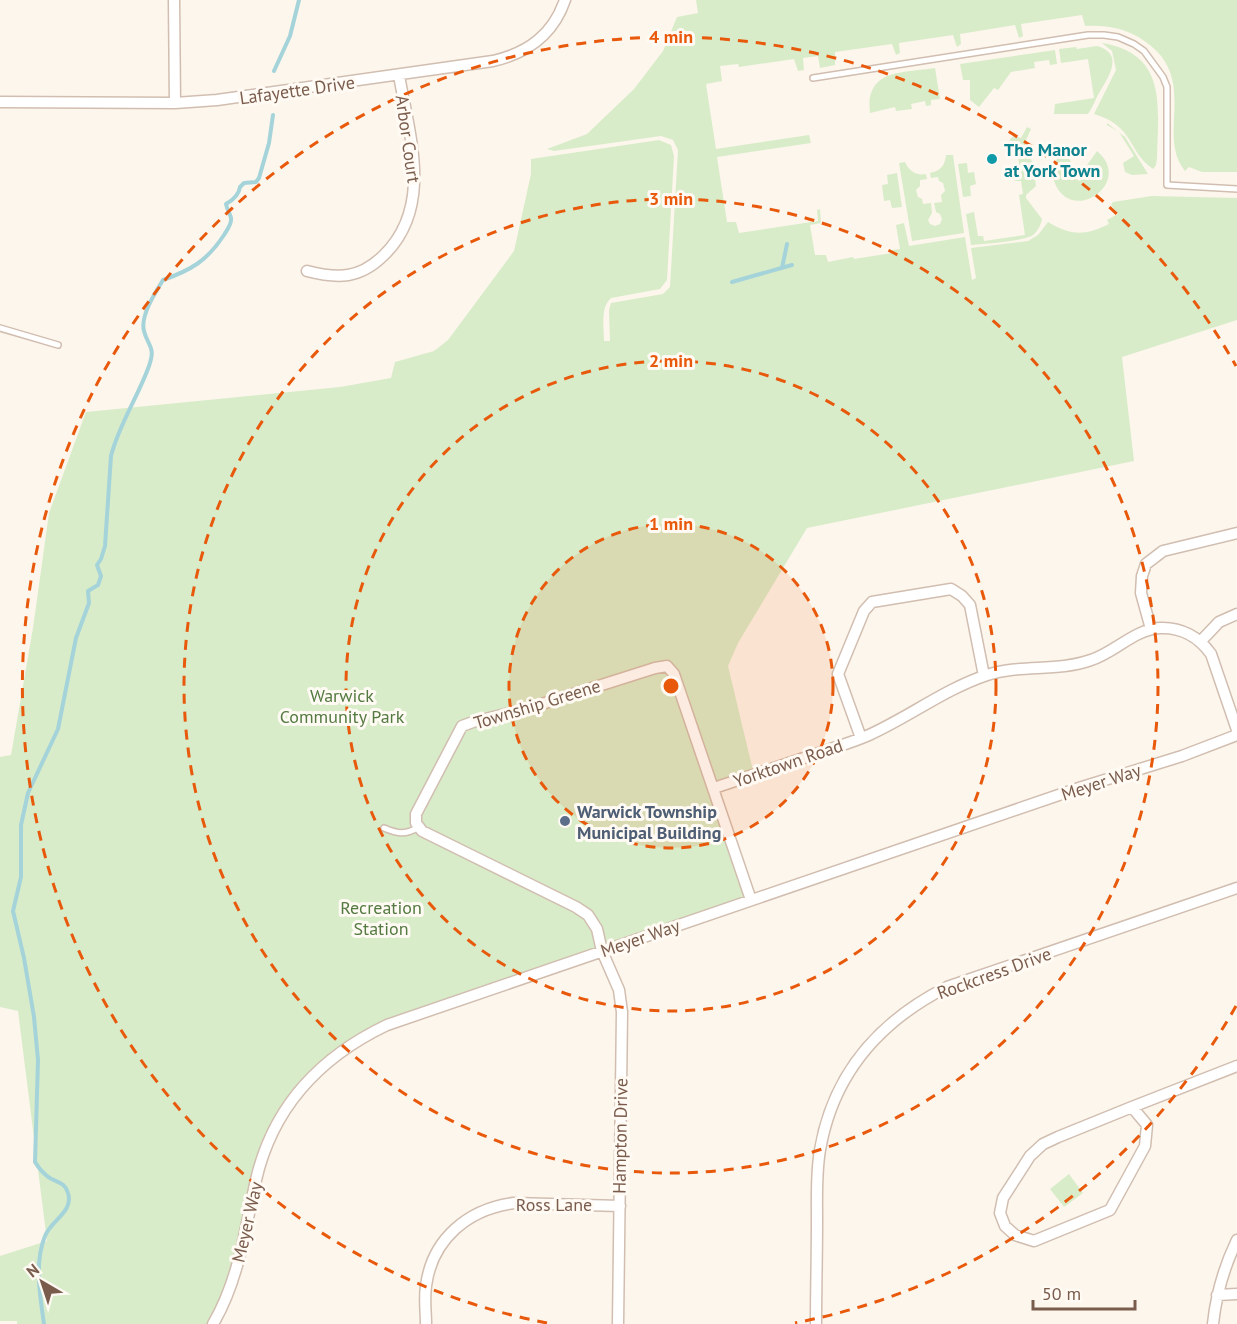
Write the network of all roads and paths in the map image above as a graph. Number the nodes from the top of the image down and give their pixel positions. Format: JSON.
{"nodes":[{"id":1,"x":174,"y":0,"type":"edge"},
{"id":2,"x":565,"y":0,"type":"edge"},
{"id":3,"x":399,"y":75,"type":"junction"},
{"id":4,"x":813,"y":78,"type":"dead end"},
{"id":5,"x":0,"y":102,"type":"edge"},
{"id":6,"x":175,"y":102,"type":"junction"},
{"id":7,"x":1237,"y":189,"type":"edge"},
{"id":8,"x":307,"y":271,"type":"dead end"},
{"id":9,"x":0,"y":328,"type":"edge"},
{"id":10,"x":58,"y":345,"type":"dead end"},
{"id":11,"x":1237,"y":533,"type":"edge"},
{"id":12,"x":1237,"y":614,"type":"edge"},
{"id":13,"x":1151,"y":629,"type":"junction"},
{"id":14,"x":1200,"y":642,"type":"junction"},
{"id":15,"x":984,"y":676,"type":"junction"},
{"id":16,"x":1237,"y":730,"type":"edge"},
{"id":17,"x":1237,"y":735,"type":"edge"},
{"id":18,"x":866,"y":736,"type":"junction"},
{"id":19,"x":714,"y":788,"type":"junction"},
{"id":20,"x":419,"y":827,"type":"junction"},
{"id":21,"x":384,"y":828,"type":"dead end"},
{"id":22,"x":1237,"y":888,"type":"edge"},
{"id":23,"x":751,"y":900,"type":"junction"},
{"id":24,"x":602,"y":951,"type":"junction"},
{"id":25,"x":1237,"y":1066,"type":"edge"},
{"id":26,"x":1132,"y":1107,"type":"junction"},
{"id":27,"x":620,"y":1206,"type":"junction"},
{"id":28,"x":1237,"y":1240,"type":"edge"},
{"id":29,"x":1237,"y":1294,"type":"edge"},
{"id":30,"x":1217,"y":1295,"type":"junction"},
{"id":31,"x":213,"y":1324,"type":"edge"},
{"id":32,"x":426,"y":1324,"type":"edge"},
{"id":33,"x":618,"y":1324,"type":"edge"},
{"id":34,"x":816,"y":1324,"type":"edge"},
{"id":35,"x":1213,"y":1324,"type":"edge"}],
"edges":[{"from":1,"to":6,"type":"street"},
{"from":2,"to":3,"type":"street","name":"Lafayette Drive"},
{"from":3,"to":6,"type":"street","name":"Lafayette Drive"},
{"from":3,"to":8,"type":"street","name":"Arbor Court"},
{"from":4,"to":7,"type":"lane"},
{"from":5,"to":6,"type":"street","name":"Lafayette Drive"},
{"from":9,"to":10,"type":"lane"},
{"from":11,"to":13,"type":"street"},
{"from":12,"to":14,"type":"street"},
{"from":13,"to":14,"type":"street"},
{"from":13,"to":15,"type":"street","name":"Yorktown Road"},
{"from":14,"to":16,"type":"street"},
{"from":15,"to":18,"type":"street","name":"Yorktown Road"},
{"from":15,"to":18,"type":"street"},
{"from":17,"to":23,"type":"street","name":"Meyer Way"},
{"from":18,"to":19,"type":"street","name":"Yorktown Road"},
{"from":19,"to":20,"type":"street","name":"Township Greene"},
{"from":19,"to":23,"type":"street","name":"Township Greene"},
{"from":20,"to":21,"type":"lane"},
{"from":20,"to":24,"type":"street"},
{"from":22,"to":34,"type":"street","name":"Rockcress Drive"},
{"from":23,"to":24,"type":"street","name":"Meyer Way"},
{"from":24,"to":27,"type":"street","name":"Hampton Drive"},
{"from":24,"to":31,"type":"street","name":"Meyer Way"},
{"from":25,"to":26,"type":"street"},
{"from":26,"to":26,"type":"street"},
{"from":27,"to":32,"type":"street","name":"Ross Lane"},
{"from":27,"to":33,"type":"street","name":"Hampton Drive"},
{"from":28,"to":30,"type":"street"},
{"from":29,"to":30,"type":"street"},
{"from":30,"to":35,"type":"street"}]}
